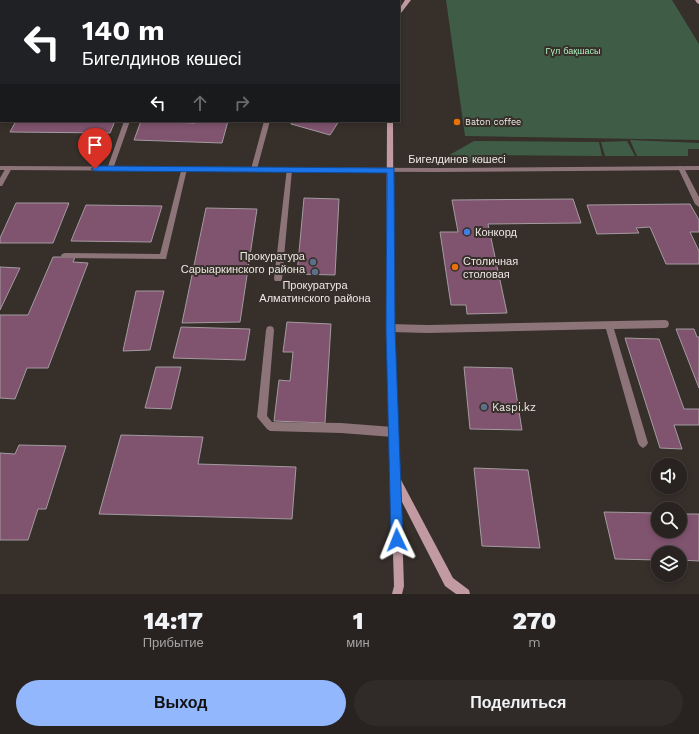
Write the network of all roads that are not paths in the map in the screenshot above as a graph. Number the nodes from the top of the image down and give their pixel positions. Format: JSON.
{"nodes":[{"id":1,"x":408,"y":0,"type":"edge"},
{"id":2,"x":400,"y":11,"type":"edge"},
{"id":3,"x":126,"y":122,"type":"edge"},
{"id":4,"x":267,"y":122,"type":"edge"},
{"id":5,"x":390,"y":122,"type":"edge"},
{"id":6,"x":0,"y":168,"type":"edge"},
{"id":7,"x":8,"y":168,"type":"junction"},
{"id":8,"x":681,"y":168,"type":"junction"},
{"id":9,"x":699,"y":168,"type":"edge"},
{"id":10,"x":110,"y":169,"type":"junction"},
{"id":11,"x":184,"y":169,"type":"junction"},
{"id":12,"x":254,"y":170,"type":"junction"},
{"id":13,"x":289,"y":170,"type":"junction"},
{"id":14,"x":391,"y":170,"type":"junction"},
{"id":15,"x":0,"y":184,"type":"edge"},
{"id":16,"x":699,"y":204,"type":"edge"},
{"id":17,"x":65,"y":256,"type":"dead end"},
{"id":18,"x":278,"y":278,"type":"dead end"},
{"id":19,"x":665,"y":324,"type":"dead end"},
{"id":20,"x":609,"y":325,"type":"junction"},
{"id":21,"x":390,"y":328,"type":"junction"},
{"id":22,"x":270,"y":330,"type":"dead end"},
{"id":23,"x":393,"y":432,"type":"junction"},
{"id":24,"x":643,"y":443,"type":"dead end"},
{"id":25,"x":395,"y":478,"type":"junction"},
{"id":26,"x":397,"y":594,"type":"edge"},
{"id":27,"x":465,"y":594,"type":"edge"}],
"edges":[{"from":1,"to":2,"type":"main road"},
{"from":3,"to":10,"type":"street"},
{"from":4,"to":12,"type":"street"},
{"from":5,"to":14,"type":"main road"},
{"from":6,"to":7,"type":"street","name":"Бигелдинов көшесі"},
{"from":7,"to":10,"type":"street","name":"Бигелдинов көшесі"},
{"from":7,"to":15,"type":"street"},
{"from":8,"to":9,"type":"street","name":"Бигелдинов көшесі"},
{"from":8,"to":14,"type":"street","name":"Бигелдинов көшесі"},
{"from":8,"to":16,"type":"street"},
{"from":10,"to":11,"type":"street","name":"Бигелдинов көшесі"},
{"from":11,"to":12,"type":"street","name":"Бигелдинов көшесі"},
{"from":11,"to":17,"type":"street"},
{"from":12,"to":13,"type":"street","name":"Бигелдинов көшесі"},
{"from":13,"to":14,"type":"street","name":"Бигелдинов көшесі"},
{"from":13,"to":18,"type":"street"},
{"from":14,"to":21,"type":"main road"},
{"from":19,"to":20,"type":"street"},
{"from":20,"to":21,"type":"street"},
{"from":20,"to":24,"type":"street"},
{"from":21,"to":23,"type":"main road"},
{"from":22,"to":23,"type":"street"},
{"from":23,"to":25,"type":"main road"},
{"from":25,"to":26,"type":"main road"},
{"from":25,"to":27,"type":"main road"}]}
